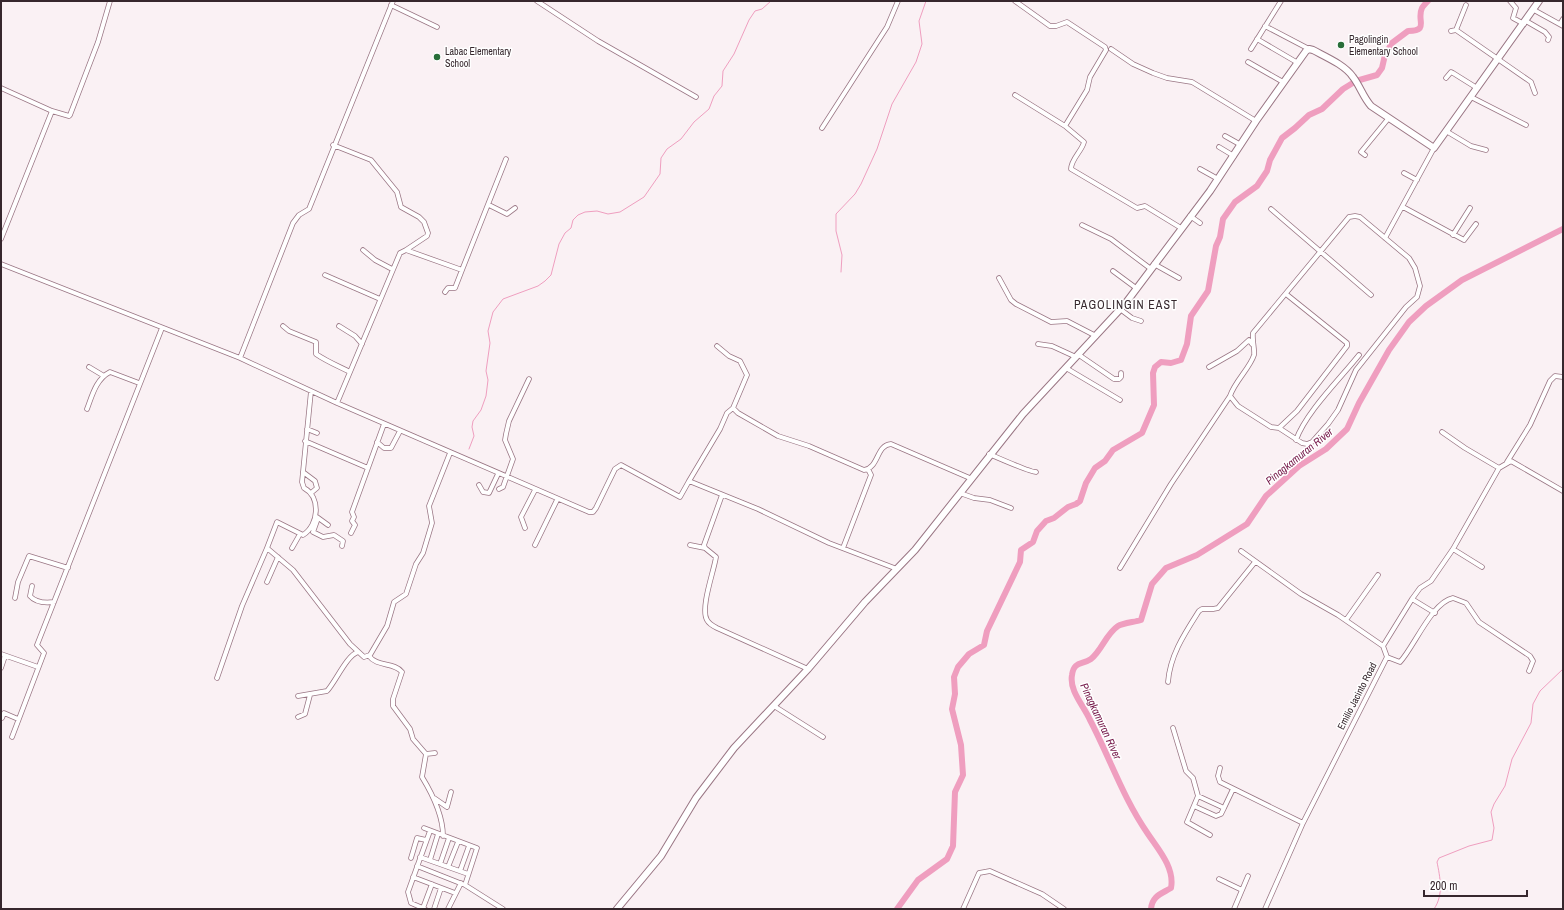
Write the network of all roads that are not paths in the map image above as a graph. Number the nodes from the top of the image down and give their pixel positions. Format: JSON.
{"nodes":[{"id":1,"x":110,"y":1,"type":"edge"},
{"id":2,"x":537,"y":1,"type":"edge"},
{"id":3,"x":898,"y":1,"type":"edge"},
{"id":4,"x":1015,"y":1,"type":"edge"},
{"id":5,"x":1281,"y":1,"type":"edge"},
{"id":6,"x":1510,"y":1,"type":"edge"},
{"id":7,"x":1539,"y":1,"type":"edge"},
{"id":8,"x":392,"y":3,"type":"edge"},
{"id":9,"x":1466,"y":5,"type":"dead end"},
{"id":10,"x":1534,"y":10,"type":"junction"},
{"id":11,"x":1563,"y":19,"type":"edge"},
{"id":12,"x":1525,"y":23,"type":"junction"},
{"id":13,"x":1562,"y":25,"type":"edge"},
{"id":14,"x":1265,"y":26,"type":"junction"},
{"id":15,"x":437,"y":27,"type":"dead end"},
{"id":16,"x":1456,"y":30,"type":"junction"},
{"id":17,"x":1451,"y":31,"type":"dead end"},
{"id":18,"x":1257,"y":40,"type":"junction"},
{"id":19,"x":1548,"y":40,"type":"dead end"},
{"id":20,"x":1251,"y":48,"type":"dead end"},
{"id":21,"x":1111,"y":49,"type":"dead end"},
{"id":22,"x":1309,"y":49,"type":"junction"},
{"id":23,"x":1499,"y":58,"type":"junction"},
{"id":24,"x":1248,"y":62,"type":"dead end"},
{"id":25,"x":1298,"y":63,"type":"junction"},
{"id":26,"x":1446,"y":78,"type":"dead end"},
{"id":27,"x":1284,"y":82,"type":"junction"},
{"id":28,"x":1,"y":88,"type":"edge"},
{"id":29,"x":1477,"y":88,"type":"junction"},
{"id":30,"x":1535,"y":93,"type":"dead end"},
{"id":31,"x":1015,"y":96,"type":"dead end"},
{"id":32,"x":1470,"y":97,"type":"junction"},
{"id":33,"x":696,"y":98,"type":"dead end"},
{"id":34,"x":52,"y":111,"type":"junction"},
{"id":35,"x":1388,"y":119,"type":"junction"},
{"id":36,"x":1256,"y":121,"type":"junction"},
{"id":37,"x":1526,"y":125,"type":"dead end"},
{"id":38,"x":1065,"y":126,"type":"junction"},
{"id":39,"x":822,"y":128,"type":"dead end"},
{"id":40,"x":1446,"y":131,"type":"junction"},
{"id":41,"x":1226,"y":136,"type":"dead end"},
{"id":42,"x":334,"y":145,"type":"junction"},
{"id":43,"x":1241,"y":145,"type":"junction"},
{"id":44,"x":1219,"y":147,"type":"dead end"},
{"id":45,"x":1434,"y":148,"type":"junction"},
{"id":46,"x":1486,"y":150,"type":"dead end"},
{"id":47,"x":1365,"y":155,"type":"dead end"},
{"id":48,"x":1234,"y":156,"type":"junction"},
{"id":49,"x":506,"y":160,"type":"dead end"},
{"id":50,"x":1200,"y":169,"type":"dead end"},
{"id":51,"x":1404,"y":173,"type":"dead end"},
{"id":52,"x":1218,"y":179,"type":"junction"},
{"id":53,"x":1417,"y":180,"type":"junction"},
{"id":54,"x":489,"y":205,"type":"junction"},
{"id":55,"x":1403,"y":206,"type":"junction"},
{"id":56,"x":514,"y":208,"type":"dead end"},
{"id":57,"x":1470,"y":208,"type":"dead end"},
{"id":58,"x":1272,"y":210,"type":"dead end"},
{"id":59,"x":1190,"y":216,"type":"junction"},
{"id":60,"x":1200,"y":223,"type":"dead end"},
{"id":61,"x":1476,"y":224,"type":"dead end"},
{"id":62,"x":1082,"y":225,"type":"dead end"},
{"id":63,"x":1181,"y":228,"type":"junction"},
{"id":64,"x":1453,"y":235,"type":"junction"},
{"id":65,"x":1,"y":238,"type":"edge"},
{"id":66,"x":1385,"y":238,"type":"junction"},
{"id":67,"x":363,"y":250,"type":"dead end"},
{"id":68,"x":406,"y":250,"type":"junction"},
{"id":69,"x":1321,"y":251,"type":"junction"},
{"id":70,"x":1,"y":264,"type":"edge"},
{"id":71,"x":1153,"y":267,"type":"junction"},
{"id":72,"x":392,"y":269,"type":"junction"},
{"id":73,"x":462,"y":270,"type":"junction"},
{"id":74,"x":1113,"y":271,"type":"dead end"},
{"id":75,"x":325,"y":275,"type":"dead end"},
{"id":76,"x":999,"y":278,"type":"dead end"},
{"id":77,"x":1179,"y":278,"type":"dead end"},
{"id":78,"x":1136,"y":288,"type":"junction"},
{"id":79,"x":445,"y":292,"type":"dead end"},
{"id":80,"x":1286,"y":294,"type":"junction"},
{"id":81,"x":1372,"y":295,"type":"dead end"},
{"id":82,"x":380,"y":299,"type":"junction"},
{"id":83,"x":1120,"y":309,"type":"junction"},
{"id":84,"x":1141,"y":320,"type":"dead end"},
{"id":85,"x":283,"y":326,"type":"dead end"},
{"id":86,"x":339,"y":326,"type":"dead end"},
{"id":87,"x":162,"y":328,"type":"junction"},
{"id":88,"x":1096,"y":336,"type":"junction"},
{"id":89,"x":362,"y":344,"type":"junction"},
{"id":90,"x":1038,"y":344,"type":"dead end"},
{"id":91,"x":1252,"y":344,"type":"junction"},
{"id":92,"x":717,"y":346,"type":"dead end"},
{"id":93,"x":1359,"y":355,"type":"dead end"},
{"id":94,"x":1077,"y":356,"type":"junction"},
{"id":95,"x":240,"y":358,"type":"junction"},
{"id":96,"x":89,"y":367,"type":"dead end"},
{"id":97,"x":1209,"y":367,"type":"dead end"},
{"id":98,"x":1066,"y":368,"type":"junction"},
{"id":99,"x":350,"y":372,"type":"junction"},
{"id":100,"x":1121,"y":373,"type":"dead end"},
{"id":101,"x":104,"y":376,"type":"junction"},
{"id":102,"x":1563,"y":377,"type":"edge"},
{"id":103,"x":529,"y":379,"type":"dead end"},
{"id":104,"x":140,"y":383,"type":"junction"},
{"id":105,"x":311,"y":391,"type":"junction"},
{"id":106,"x":1230,"y":396,"type":"junction"},
{"id":107,"x":1120,"y":400,"type":"dead end"},
{"id":108,"x":337,"y":403,"type":"junction"},
{"id":109,"x":733,"y":408,"type":"junction"},
{"id":110,"x":87,"y":409,"type":"dead end"},
{"id":111,"x":384,"y":424,"type":"junction"},
{"id":112,"x":1279,"y":428,"type":"junction"},
{"id":113,"x":307,"y":429,"type":"junction"},
{"id":114,"x":400,"y":431,"type":"junction"},
{"id":115,"x":1442,"y":432,"type":"dead end"},
{"id":116,"x":317,"y":433,"type":"dead end"},
{"id":117,"x":1296,"y":440,"type":"junction"},
{"id":118,"x":306,"y":442,"type":"junction"},
{"id":119,"x":377,"y":442,"type":"junction"},
{"id":120,"x":450,"y":453,"type":"junction"},
{"id":121,"x":989,"y":454,"type":"junction"},
{"id":122,"x":1507,"y":462,"type":"junction"},
{"id":123,"x":368,"y":468,"type":"junction"},
{"id":124,"x":1499,"y":468,"type":"junction"},
{"id":125,"x":868,"y":469,"type":"junction"},
{"id":126,"x":303,"y":472,"type":"junction"},
{"id":127,"x":1036,"y":472,"type":"dead end"},
{"id":128,"x":497,"y":476,"type":"junction"},
{"id":129,"x":506,"y":479,"type":"junction"},
{"id":130,"x":972,"y":479,"type":"junction"},
{"id":131,"x":689,"y":481,"type":"junction"},
{"id":132,"x":479,"y":485,"type":"dead end"},
{"id":133,"x":499,"y":490,"type":"dead end"},
{"id":134,"x":535,"y":490,"type":"junction"},
{"id":135,"x":1563,"y":491,"type":"edge"},
{"id":136,"x":311,"y":493,"type":"junction"},
{"id":137,"x":960,"y":493,"type":"junction"},
{"id":138,"x":722,"y":495,"type":"junction"},
{"id":139,"x":557,"y":500,"type":"junction"},
{"id":140,"x":1011,"y":508,"type":"dead end"},
{"id":141,"x":316,"y":517,"type":"junction"},
{"id":142,"x":328,"y":525,"type":"dead end"},
{"id":143,"x":525,"y":528,"type":"dead end"},
{"id":144,"x":351,"y":533,"type":"dead end"},
{"id":145,"x":300,"y":534,"type":"junction"},
{"id":146,"x":535,"y":545,"type":"dead end"},
{"id":147,"x":690,"y":545,"type":"dead end"},
{"id":148,"x":342,"y":546,"type":"dead end"},
{"id":149,"x":267,"y":548,"type":"junction"},
{"id":150,"x":292,"y":548,"type":"dead end"},
{"id":151,"x":705,"y":548,"type":"junction"},
{"id":152,"x":843,"y":548,"type":"junction"},
{"id":153,"x":1453,"y":549,"type":"junction"},
{"id":154,"x":1241,"y":551,"type":"dead end"},
{"id":155,"x":278,"y":557,"type":"junction"},
{"id":156,"x":1255,"y":562,"type":"junction"},
{"id":157,"x":1482,"y":567,"type":"dead end"},
{"id":158,"x":68,"y":568,"type":"junction"},
{"id":159,"x":1120,"y":568,"type":"dead end"},
{"id":160,"x":896,"y":569,"type":"junction"},
{"id":161,"x":1378,"y":574,"type":"dead end"},
{"id":162,"x":267,"y":582,"type":"dead end"},
{"id":163,"x":32,"y":586,"type":"dead end"},
{"id":164,"x":15,"y":598,"type":"dead end"},
{"id":165,"x":1412,"y":599,"type":"junction"},
{"id":166,"x":54,"y":602,"type":"junction"},
{"id":167,"x":1435,"y":613,"type":"junction"},
{"id":168,"x":1346,"y":620,"type":"junction"},
{"id":169,"x":1383,"y":646,"type":"junction"},
{"id":170,"x":358,"y":652,"type":"junction"},
{"id":171,"x":3,"y":655,"type":"edge"},
{"id":172,"x":368,"y":656,"type":"junction"},
{"id":173,"x":1387,"y":657,"type":"junction"},
{"id":174,"x":38,"y":667,"type":"junction"},
{"id":175,"x":1,"y":668,"type":"edge"},
{"id":176,"x":808,"y":669,"type":"junction"},
{"id":177,"x":1529,"y":671,"type":"dead end"},
{"id":178,"x":218,"y":678,"type":"dead end"},
{"id":179,"x":1168,"y":682,"type":"dead end"},
{"id":180,"x":310,"y":695,"type":"junction"},
{"id":181,"x":298,"y":696,"type":"dead end"},
{"id":182,"x":774,"y":706,"type":"junction"},
{"id":183,"x":298,"y":717,"type":"dead end"},
{"id":184,"x":2,"y":718,"type":"edge"},
{"id":185,"x":18,"y":719,"type":"junction"},
{"id":186,"x":1173,"y":728,"type":"dead end"},
{"id":187,"x":12,"y":736,"type":"dead end"},
{"id":188,"x":823,"y":737,"type":"dead end"},
{"id":189,"x":435,"y":753,"type":"dead end"},
{"id":190,"x":426,"y":754,"type":"junction"},
{"id":191,"x":1220,"y":768,"type":"dead end"},
{"id":192,"x":1233,"y":789,"type":"junction"},
{"id":193,"x":451,"y":792,"type":"dead end"},
{"id":194,"x":1198,"y":796,"type":"junction"},
{"id":195,"x":434,"y":798,"type":"junction"},
{"id":196,"x":1194,"y":806,"type":"junction"},
{"id":197,"x":1224,"y":808,"type":"junction"},
{"id":198,"x":1303,"y":823,"type":"junction"},
{"id":199,"x":424,"y":828,"type":"dead end"},
{"id":200,"x":430,"y":831,"type":"junction"},
{"id":201,"x":438,"y":834,"type":"junction"},
{"id":202,"x":1210,"y":835,"type":"dead end"},
{"id":203,"x":443,"y":836,"type":"junction"},
{"id":204,"x":449,"y":838,"type":"junction"},
{"id":205,"x":426,"y":840,"type":"junction"},
{"id":206,"x":458,"y":842,"type":"junction"},
{"id":207,"x":469,"y":846,"type":"junction"},
{"id":208,"x":420,"y":856,"type":"junction"},
{"id":209,"x":411,"y":858,"type":"dead end"},
{"id":210,"x":430,"y":860,"type":"junction"},
{"id":211,"x":440,"y":864,"type":"junction"},
{"id":212,"x":417,"y":866,"type":"junction"},
{"id":213,"x":448,"y":867,"type":"junction"},
{"id":214,"x":460,"y":871,"type":"junction"},
{"id":215,"x":468,"y":874,"type":"junction"},
{"id":216,"x":1248,"y":876,"type":"dead end"},
{"id":217,"x":412,"y":877,"type":"junction"},
{"id":218,"x":1219,"y":879,"type":"dead end"},
{"id":219,"x":432,"y":884,"type":"junction"},
{"id":220,"x":463,"y":884,"type":"junction"},
{"id":221,"x":441,"y":888,"type":"junction"},
{"id":222,"x":1242,"y":890,"type":"junction"},
{"id":223,"x":455,"y":893,"type":"junction"},
{"id":224,"x":424,"y":909,"type":"edge"},
{"id":225,"x":434,"y":909,"type":"edge"},
{"id":226,"x":448,"y":909,"type":"edge"},
{"id":227,"x":503,"y":909,"type":"edge"},
{"id":228,"x":617,"y":909,"type":"edge"},
{"id":229,"x":963,"y":909,"type":"edge"},
{"id":230,"x":1064,"y":909,"type":"edge"},
{"id":231,"x":1234,"y":909,"type":"edge"},
{"id":232,"x":1265,"y":909,"type":"edge"}],
"edges":[{"from":1,"to":34,"type":"street"},
{"from":2,"to":33,"type":"street"},
{"from":3,"to":39,"type":"street"},
{"from":4,"to":38,"type":"street"},
{"from":5,"to":14,"type":"street"},
{"from":6,"to":12,"type":"street"},
{"from":7,"to":10,"type":"street"},
{"from":8,"to":15,"type":"street"},
{"from":8,"to":42,"type":"street"},
{"from":9,"to":16,"type":"street"},
{"from":10,"to":12,"type":"street"},
{"from":10,"to":13,"type":"street"},
{"from":11,"to":13,"type":"street"},
{"from":12,"to":19,"type":"street"},
{"from":12,"to":23,"type":"street"},
{"from":14,"to":18,"type":"street"},
{"from":14,"to":22,"type":"street"},
{"from":16,"to":17,"type":"street"},
{"from":16,"to":23,"type":"street"},
{"from":18,"to":20,"type":"street"},
{"from":18,"to":25,"type":"street"},
{"from":21,"to":36,"type":"street"},
{"from":22,"to":25,"type":"street"},
{"from":22,"to":35,"type":"street"},
{"from":23,"to":29,"type":"street"},
{"from":23,"to":30,"type":"street"},
{"from":24,"to":27,"type":"street"},
{"from":25,"to":27,"type":"street"},
{"from":26,"to":29,"type":"street"},
{"from":27,"to":36,"type":"street"},
{"from":28,"to":34,"type":"street"},
{"from":29,"to":32,"type":"street"},
{"from":31,"to":38,"type":"street"},
{"from":32,"to":37,"type":"street"},
{"from":32,"to":40,"type":"street"},
{"from":34,"to":65,"type":"street"},
{"from":35,"to":45,"type":"street"},
{"from":35,"to":47,"type":"street"},
{"from":36,"to":43,"type":"street"},
{"from":38,"to":63,"type":"street"},
{"from":40,"to":45,"type":"street"},
{"from":40,"to":46,"type":"street"},
{"from":41,"to":43,"type":"street"},
{"from":42,"to":68,"type":"street"},
{"from":42,"to":95,"type":"street"},
{"from":43,"to":48,"type":"street"},
{"from":44,"to":48,"type":"street"},
{"from":45,"to":53,"type":"street"},
{"from":48,"to":52,"type":"street"},
{"from":49,"to":54,"type":"street"},
{"from":50,"to":52,"type":"street"},
{"from":51,"to":53,"type":"street"},
{"from":52,"to":59,"type":"street"},
{"from":53,"to":55,"type":"street"},
{"from":54,"to":56,"type":"street"},
{"from":54,"to":73,"type":"street"},
{"from":55,"to":64,"type":"street"},
{"from":55,"to":66,"type":"street"},
{"from":57,"to":64,"type":"street"},
{"from":58,"to":69,"type":"street"},
{"from":59,"to":60,"type":"street"},
{"from":59,"to":63,"type":"street"},
{"from":61,"to":64,"type":"street"},
{"from":62,"to":71,"type":"street"},
{"from":63,"to":71,"type":"street"},
{"from":66,"to":69,"type":"street"},
{"from":66,"to":117,"type":"street"},
{"from":67,"to":72,"type":"street"},
{"from":68,"to":72,"type":"street"},
{"from":68,"to":73,"type":"street"},
{"from":69,"to":80,"type":"street"},
{"from":69,"to":81,"type":"street"},
{"from":70,"to":87,"type":"street"},
{"from":71,"to":77,"type":"street"},
{"from":71,"to":78,"type":"street"},
{"from":72,"to":82,"type":"street"},
{"from":73,"to":79,"type":"street"},
{"from":74,"to":78,"type":"street"},
{"from":75,"to":82,"type":"street"},
{"from":76,"to":88,"type":"street"},
{"from":78,"to":83,"type":"street"},
{"from":80,"to":91,"type":"street"},
{"from":80,"to":112,"type":"street"},
{"from":82,"to":89,"type":"street"},
{"from":83,"to":84,"type":"street"},
{"from":83,"to":88,"type":"street"},
{"from":85,"to":99,"type":"street"},
{"from":86,"to":89,"type":"street"},
{"from":87,"to":95,"type":"street"},
{"from":87,"to":104,"type":"street"},
{"from":88,"to":94,"type":"street"},
{"from":89,"to":99,"type":"street"},
{"from":90,"to":94,"type":"street"},
{"from":91,"to":97,"type":"street"},
{"from":91,"to":106,"type":"street"},
{"from":92,"to":109,"type":"street"},
{"from":93,"to":117,"type":"street"},
{"from":94,"to":98,"type":"street"},
{"from":94,"to":100,"type":"street"},
{"from":95,"to":105,"type":"street"},
{"from":96,"to":101,"type":"street"},
{"from":98,"to":107,"type":"street"},
{"from":98,"to":121,"type":"street"},
{"from":99,"to":108,"type":"street"},
{"from":101,"to":104,"type":"street"},
{"from":101,"to":110,"type":"street"},
{"from":102,"to":122,"type":"street"},
{"from":103,"to":129,"type":"street"},
{"from":104,"to":158,"type":"street"},
{"from":105,"to":108,"type":"street"},
{"from":105,"to":113,"type":"street"},
{"from":106,"to":112,"type":"street"},
{"from":106,"to":159,"type":"street"},
{"from":108,"to":111,"type":"street"},
{"from":109,"to":125,"type":"street"},
{"from":109,"to":131,"type":"street"},
{"from":111,"to":114,"type":"street"},
{"from":111,"to":119,"type":"street"},
{"from":112,"to":117,"type":"street"},
{"from":113,"to":116,"type":"street"},
{"from":113,"to":118,"type":"street"},
{"from":114,"to":119,"type":"street"},
{"from":114,"to":120,"type":"street"},
{"from":115,"to":124,"type":"street"},
{"from":118,"to":123,"type":"street"},
{"from":118,"to":126,"type":"street"},
{"from":119,"to":123,"type":"street"},
{"from":120,"to":128,"type":"street"},
{"from":120,"to":172,"type":"street"},
{"from":121,"to":127,"type":"street"},
{"from":121,"to":130,"type":"street"},
{"from":122,"to":124,"type":"street"},
{"from":122,"to":135,"type":"street"},
{"from":123,"to":144,"type":"street"},
{"from":124,"to":153,"type":"street"},
{"from":125,"to":130,"type":"street"},
{"from":125,"to":152,"type":"street"},
{"from":126,"to":136,"type":"street"},
{"from":126,"to":136,"type":"street"},
{"from":128,"to":129,"type":"street"},
{"from":128,"to":132,"type":"street"},
{"from":129,"to":133,"type":"street"},
{"from":129,"to":134,"type":"street"},
{"from":130,"to":137,"type":"street"},
{"from":131,"to":138,"type":"street"},
{"from":131,"to":139,"type":"street"},
{"from":134,"to":139,"type":"street"},
{"from":134,"to":143,"type":"street"},
{"from":136,"to":141,"type":"street"},
{"from":137,"to":140,"type":"street"},
{"from":137,"to":160,"type":"street"},
{"from":138,"to":151,"type":"street"},
{"from":138,"to":152,"type":"street"},
{"from":139,"to":146,"type":"street"},
{"from":141,"to":142,"type":"street"},
{"from":141,"to":145,"type":"street"},
{"from":141,"to":148,"type":"street"},
{"from":145,"to":149,"type":"street"},
{"from":145,"to":150,"type":"street"},
{"from":147,"to":151,"type":"street"},
{"from":149,"to":155,"type":"street"},
{"from":149,"to":178,"type":"street"},
{"from":151,"to":176,"type":"street"},
{"from":152,"to":160,"type":"street"},
{"from":153,"to":157,"type":"street"},
{"from":153,"to":165,"type":"street"},
{"from":154,"to":156,"type":"street"},
{"from":155,"to":162,"type":"street"},
{"from":155,"to":170,"type":"street"},
{"from":156,"to":168,"type":"street"},
{"from":156,"to":179,"type":"street"},
{"from":158,"to":164,"type":"street"},
{"from":158,"to":166,"type":"street"},
{"from":160,"to":176,"type":"street"},
{"from":161,"to":168,"type":"street"},
{"from":163,"to":166,"type":"street"},
{"from":165,"to":167,"type":"street"},
{"from":165,"to":169,"type":"street"},
{"from":166,"to":174,"type":"street"},
{"from":167,"to":173,"type":"street"},
{"from":167,"to":177,"type":"street"},
{"from":168,"to":169,"type":"street"},
{"from":169,"to":173,"type":"street","name":"Emilio Jacinto Road"},
{"from":170,"to":172,"type":"street"},
{"from":170,"to":180,"type":"street"},
{"from":171,"to":174,"type":"street"},
{"from":171,"to":175,"type":"street"},
{"from":172,"to":190,"type":"street"},
{"from":173,"to":198,"type":"street","name":"Emilio Jacinto Road"},
{"from":174,"to":185,"type":"street"},
{"from":176,"to":182,"type":"street"},
{"from":180,"to":181,"type":"street"},
{"from":180,"to":183,"type":"street"},
{"from":182,"to":188,"type":"street"},
{"from":182,"to":228,"type":"street"},
{"from":184,"to":185,"type":"street"},
{"from":185,"to":187,"type":"street"},
{"from":186,"to":194,"type":"street"},
{"from":189,"to":190,"type":"street"},
{"from":190,"to":195,"type":"street"},
{"from":191,"to":192,"type":"street"},
{"from":192,"to":197,"type":"street"},
{"from":192,"to":198,"type":"street"},
{"from":193,"to":195,"type":"street"},
{"from":194,"to":196,"type":"street"},
{"from":194,"to":197,"type":"street"},
{"from":195,"to":203,"type":"street"},
{"from":196,"to":197,"type":"street"},
{"from":196,"to":202,"type":"street"},
{"from":198,"to":232,"type":"street","name":"Emilio Jacinto Road"},
{"from":199,"to":200,"type":"street"},
{"from":200,"to":201,"type":"street"},
{"from":200,"to":205,"type":"street"},
{"from":201,"to":203,"type":"street"},
{"from":201,"to":210,"type":"street"},
{"from":203,"to":204,"type":"street"},
{"from":204,"to":206,"type":"street"},
{"from":204,"to":211,"type":"street"},
{"from":205,"to":208,"type":"street"},
{"from":205,"to":209,"type":"street"},
{"from":206,"to":207,"type":"street"},
{"from":206,"to":213,"type":"street"},
{"from":207,"to":214,"type":"street"},
{"from":207,"to":215,"type":"street"},
{"from":208,"to":210,"type":"street"},
{"from":208,"to":212,"type":"street"},
{"from":210,"to":211,"type":"street"},
{"from":211,"to":213,"type":"street"},
{"from":212,"to":217,"type":"street"},
{"from":212,"to":220,"type":"street"},
{"from":213,"to":214,"type":"street"},
{"from":214,"to":215,"type":"street"},
{"from":215,"to":220,"type":"street"},
{"from":216,"to":222,"type":"street"},
{"from":217,"to":219,"type":"street"},
{"from":217,"to":224,"type":"street"},
{"from":218,"to":222,"type":"street"},
{"from":219,"to":221,"type":"street"},
{"from":219,"to":224,"type":"street"},
{"from":220,"to":223,"type":"street"},
{"from":220,"to":227,"type":"street"},
{"from":221,"to":223,"type":"street"},
{"from":221,"to":225,"type":"street"},
{"from":222,"to":231,"type":"street"},
{"from":223,"to":226,"type":"street"},
{"from":229,"to":230,"type":"street"}]}
